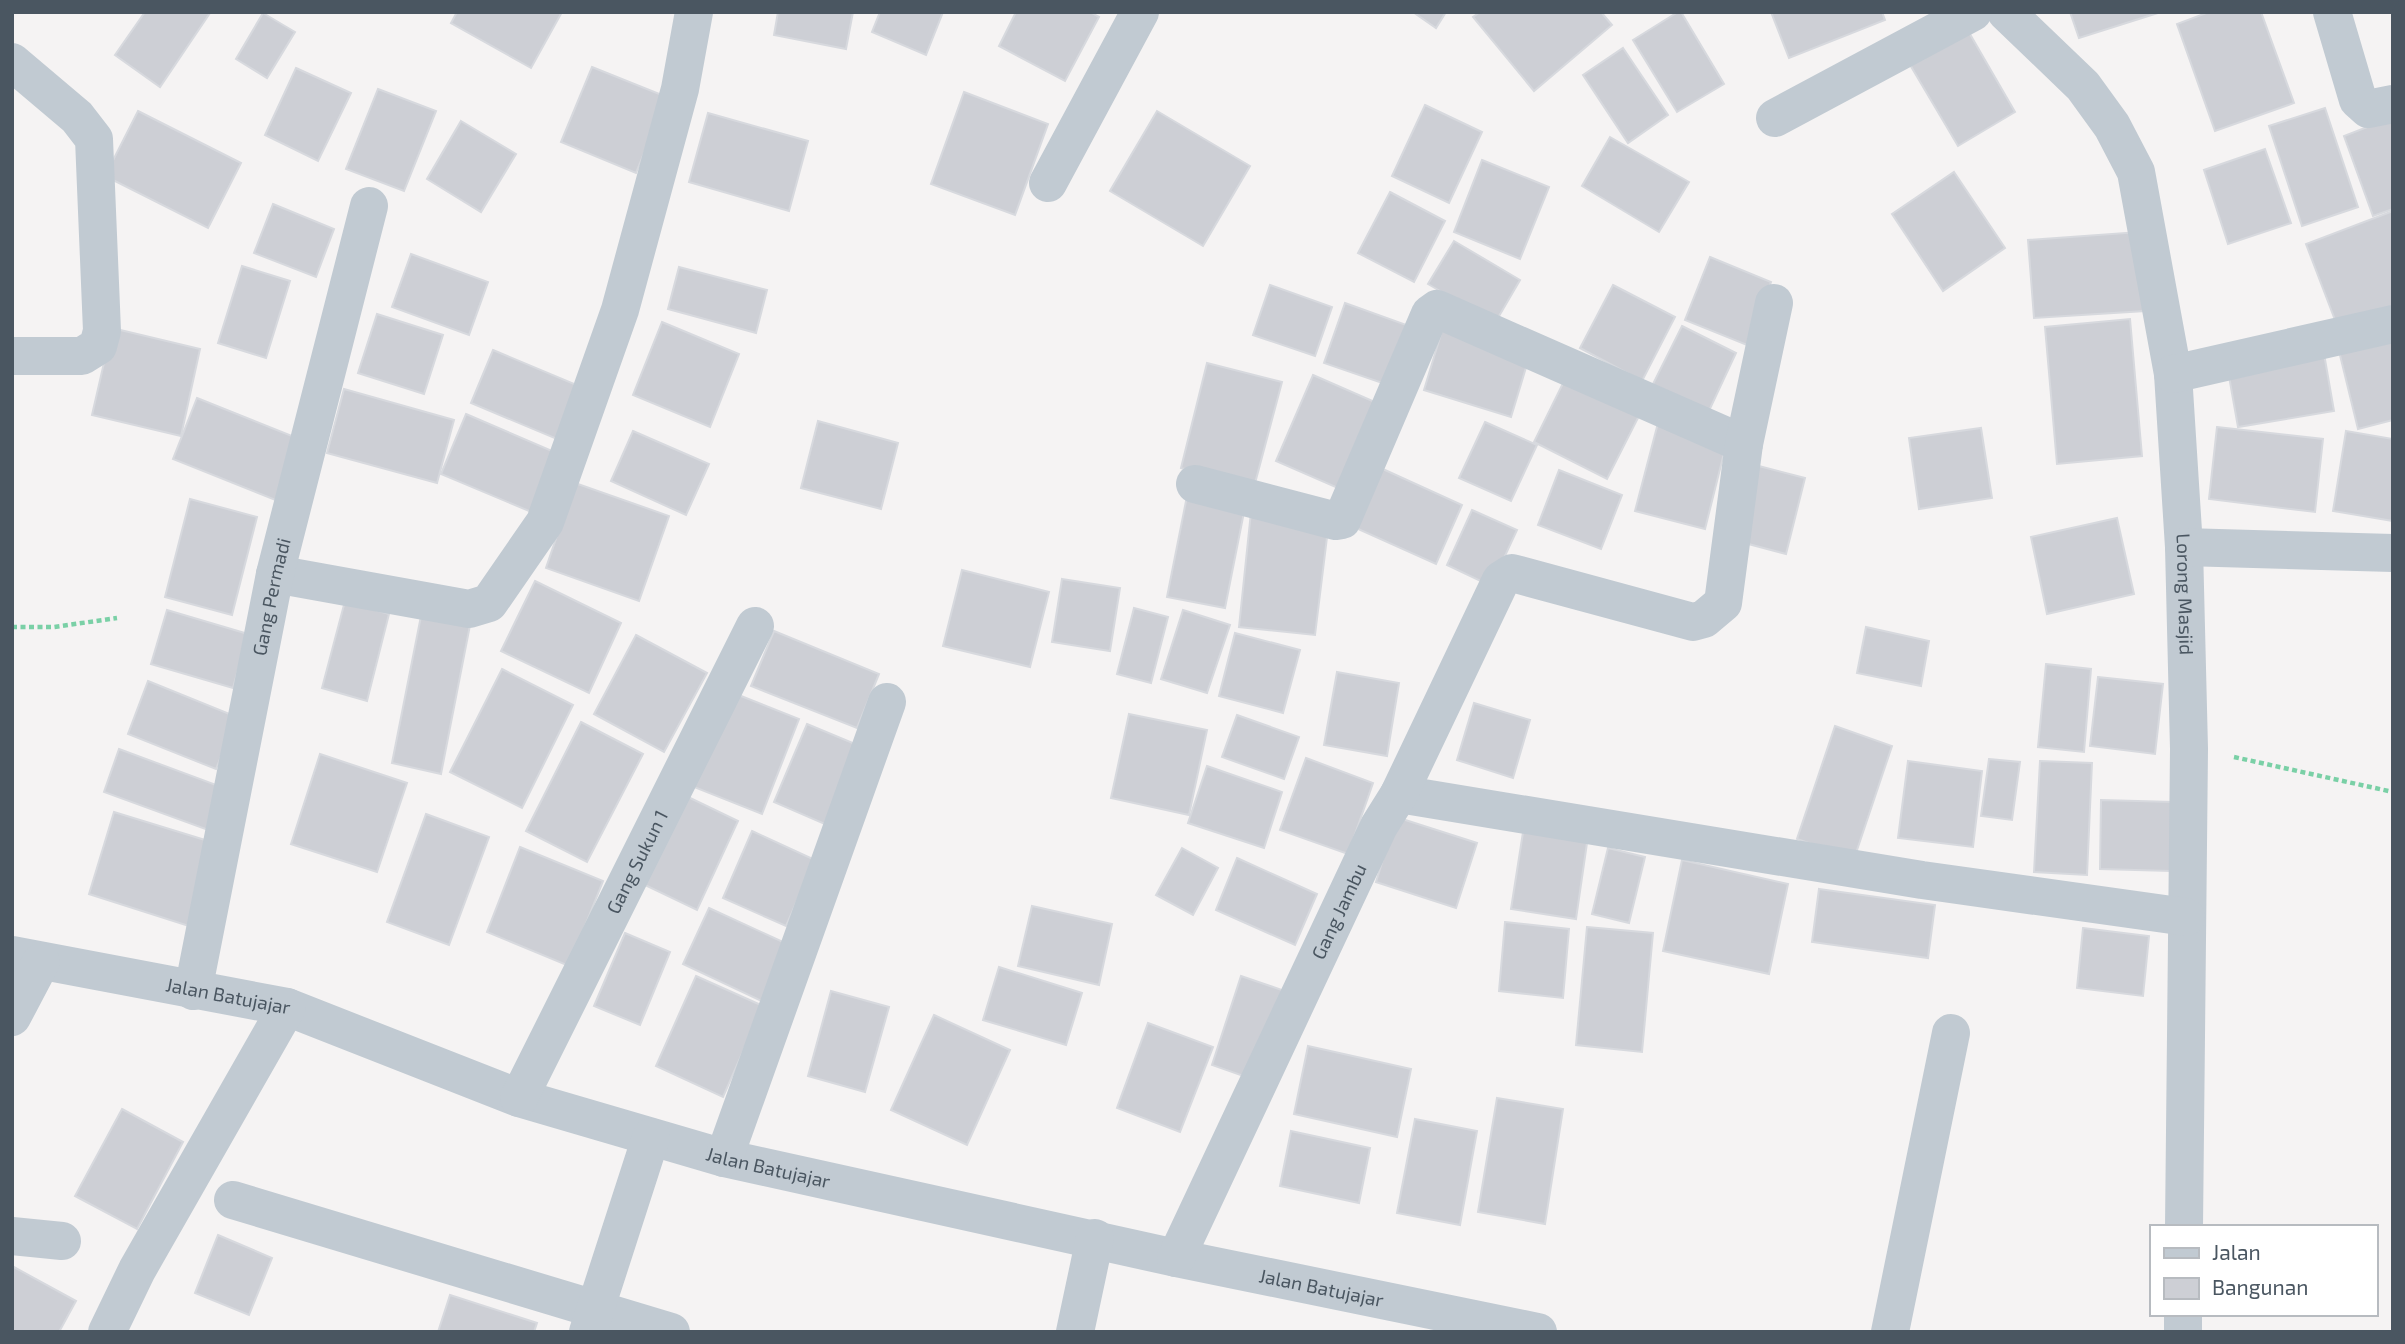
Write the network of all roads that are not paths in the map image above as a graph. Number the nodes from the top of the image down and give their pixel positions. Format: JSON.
{"nodes":[{"id":1,"x":694,"y":12,"type":"edge"},
{"id":2,"x":1140,"y":12,"type":"edge"},
{"id":3,"x":1973,"y":12,"type":"edge"},
{"id":4,"x":2006,"y":12,"type":"edge"},
{"id":5,"x":2332,"y":12,"type":"edge"},
{"id":6,"x":12,"y":62,"type":"edge"},
{"id":7,"x":2393,"y":104,"type":"edge"},
{"id":8,"x":1775,"y":118,"type":"dead end"},
{"id":9,"x":1048,"y":183,"type":"dead end"},
{"id":10,"x":369,"y":206,"type":"dead end"},
{"id":11,"x":1774,"y":303,"type":"dead end"},
{"id":12,"x":2393,"y":324,"type":"edge"},
{"id":13,"x":12,"y":356,"type":"edge"},
{"id":14,"x":2173,"y":374,"type":"junction"},
{"id":15,"x":1744,"y":444,"type":"junction"},
{"id":16,"x":1195,"y":484,"type":"dead end"},
{"id":17,"x":2184,"y":547,"type":"junction"},
{"id":18,"x":2393,"y":553,"type":"edge"},
{"id":19,"x":275,"y":574,"type":"junction"},
{"id":20,"x":755,"y":626,"type":"dead end"},
{"id":21,"x":887,"y":702,"type":"dead end"},
{"id":22,"x":1399,"y":794,"type":"junction"},
{"id":23,"x":2186,"y":917,"type":"junction"},
{"id":24,"x":27,"y":959,"type":"edge"},
{"id":25,"x":193,"y":991,"type":"junction"},
{"id":26,"x":287,"y":1007,"type":"junction"},
{"id":27,"x":12,"y":1017,"type":"edge"},
{"id":28,"x":1951,"y":1033,"type":"dead end"},
{"id":29,"x":519,"y":1098,"type":"junction"},
{"id":30,"x":651,"y":1137,"type":"junction"},
{"id":31,"x":724,"y":1158,"type":"junction"},
{"id":32,"x":233,"y":1200,"type":"dead end"},
{"id":33,"x":2184,"y":1225,"type":"edge"},
{"id":34,"x":12,"y":1236,"type":"edge"},
{"id":35,"x":1094,"y":1238,"type":"junction"},
{"id":36,"x":62,"y":1241,"type":"dead end"},
{"id":37,"x":1176,"y":1258,"type":"junction"},
{"id":38,"x":591,"y":1321,"type":"edge"},
{"id":39,"x":107,"y":1332,"type":"edge"},
{"id":40,"x":671,"y":1332,"type":"edge"},
{"id":41,"x":1075,"y":1332,"type":"edge"},
{"id":42,"x":1538,"y":1332,"type":"edge"},
{"id":43,"x":1890,"y":1332,"type":"edge"}],
"edges":[{"from":1,"to":19,"type":"street"},
{"from":2,"to":9,"type":"street"},
{"from":3,"to":8,"type":"street"},
{"from":4,"to":14,"type":"street","name":"Lorong Masjid"},
{"from":5,"to":7,"type":"street"},
{"from":6,"to":13,"type":"street"},
{"from":10,"to":19,"type":"street","name":"Gang Permadi"},
{"from":11,"to":15,"type":"street"},
{"from":12,"to":14,"type":"street"},
{"from":14,"to":17,"type":"street","name":"Lorong Masjid"},
{"from":15,"to":16,"type":"street"},
{"from":15,"to":22,"type":"street","name":"Gang Jambu"},
{"from":17,"to":18,"type":"street"},
{"from":17,"to":23,"type":"street","name":"Lorong Masjid"},
{"from":19,"to":25,"type":"street","name":"Gang Permadi"},
{"from":20,"to":29,"type":"street","name":"Gang Sukun 1"},
{"from":21,"to":31,"type":"street"},
{"from":22,"to":23,"type":"street"},
{"from":22,"to":37,"type":"street","name":"Gang Jambu"},
{"from":23,"to":33,"type":"street","name":"Lorong Masjid"},
{"from":24,"to":25,"type":"street","name":"Jalan Batujajar"},
{"from":24,"to":27,"type":"street"},
{"from":25,"to":26,"type":"street","name":"Jalan Batujajar"},
{"from":26,"to":29,"type":"street","name":"Jalan Batujajar"},
{"from":26,"to":39,"type":"street"},
{"from":28,"to":43,"type":"street"},
{"from":29,"to":30,"type":"street","name":"Jalan Batujajar"},
{"from":30,"to":31,"type":"street","name":"Jalan Batujajar"},
{"from":30,"to":38,"type":"street"},
{"from":31,"to":35,"type":"street","name":"Jalan Batujajar"},
{"from":32,"to":38,"type":"street"},
{"from":34,"to":36,"type":"street"},
{"from":35,"to":37,"type":"street","name":"Jalan Batujajar"},
{"from":35,"to":41,"type":"street"},
{"from":37,"to":42,"type":"street","name":"Jalan Batujajar"},
{"from":38,"to":40,"type":"street"}]}
